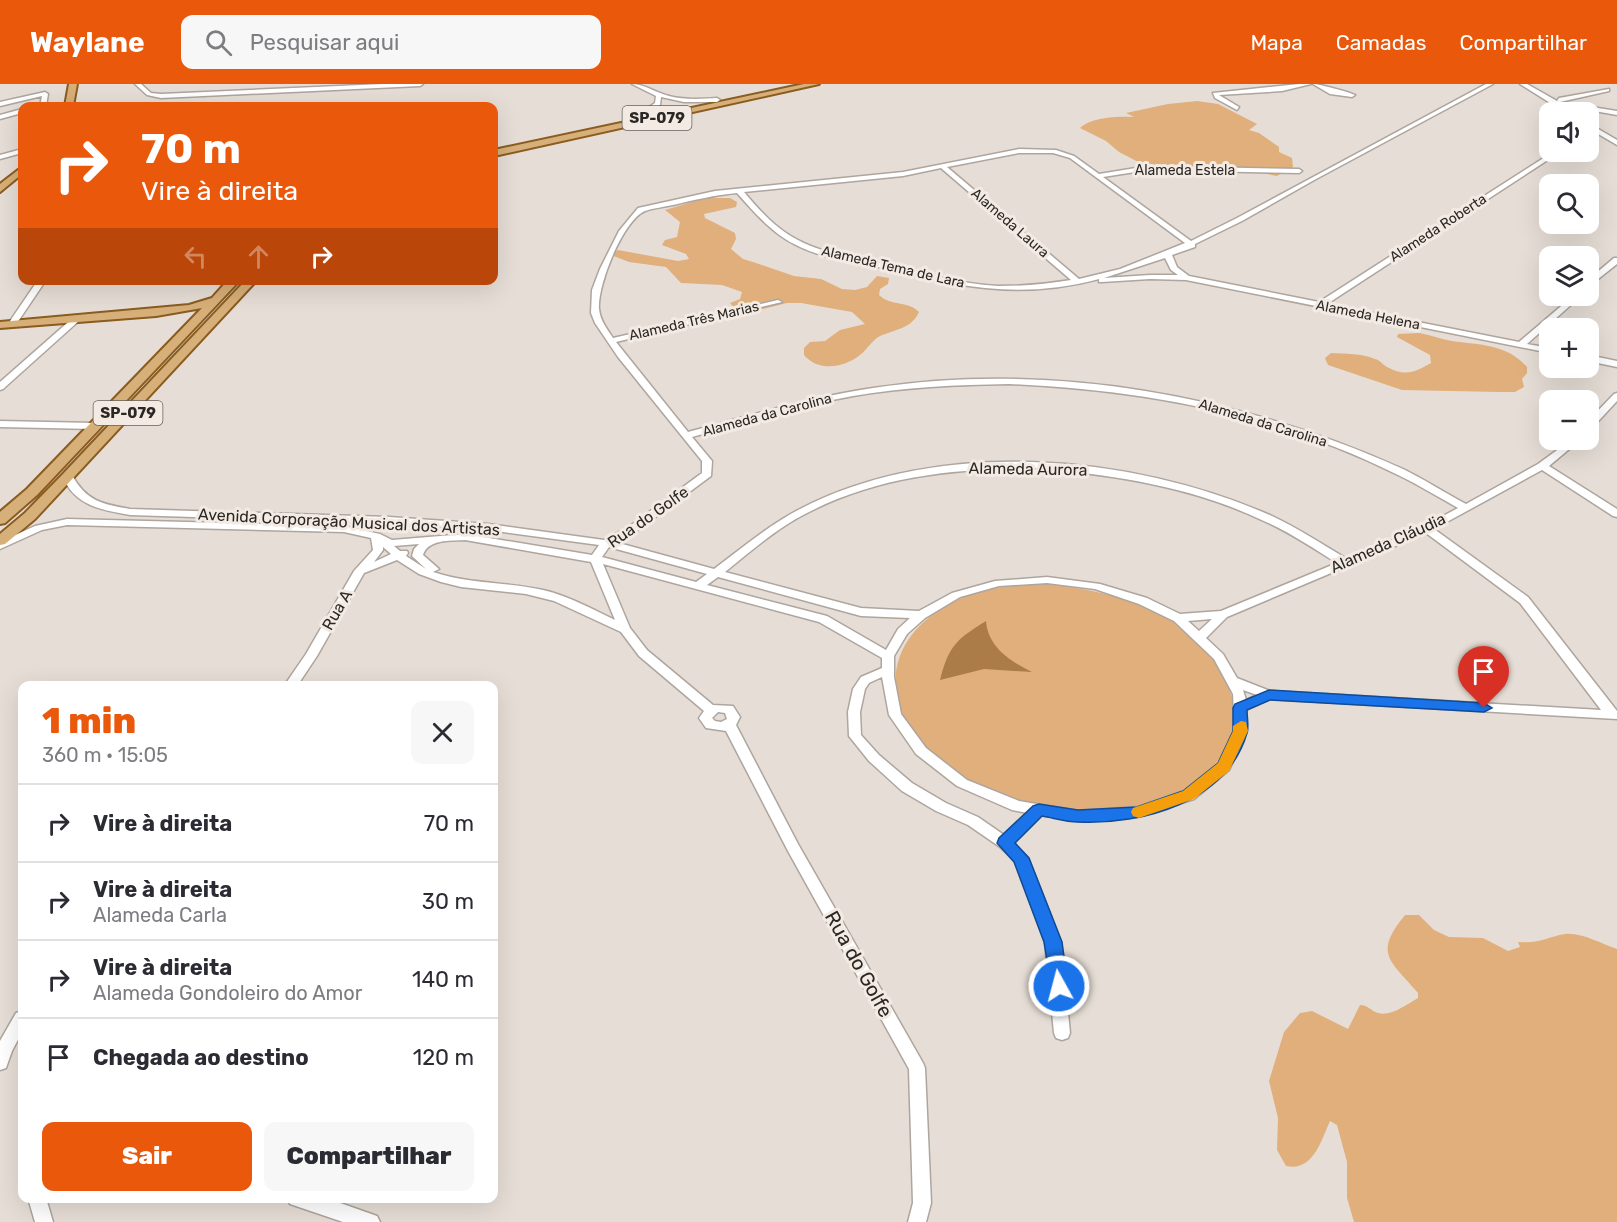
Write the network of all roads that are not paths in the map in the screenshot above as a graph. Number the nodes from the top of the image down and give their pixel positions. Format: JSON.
{"nodes":[{"id":1,"x":73,"y":84,"type":"edge"},
{"id":2,"x":82,"y":84,"type":"edge"},
{"id":3,"x":138,"y":84,"type":"edge"},
{"id":4,"x":420,"y":84,"type":"edge"},
{"id":5,"x":635,"y":84,"type":"edge"},
{"id":6,"x":796,"y":84,"type":"edge"},
{"id":7,"x":815,"y":84,"type":"edge"},
{"id":8,"x":1308,"y":84,"type":"edge"},
{"id":9,"x":1316,"y":84,"type":"edge"},
{"id":10,"x":1490,"y":84,"type":"edge"},
{"id":11,"x":1522,"y":84,"type":"edge"},
{"id":12,"x":42,"y":87,"type":"dead end"},
{"id":13,"x":1328,"y":90,"type":"dead end"},
{"id":14,"x":1607,"y":90,"type":"dead end"},
{"id":15,"x":0,"y":97,"type":"edge"},
{"id":16,"x":658,"y":97,"type":"junction"},
{"id":17,"x":717,"y":100,"type":"junction"},
{"id":18,"x":43,"y":102,"type":"edge"},
{"id":19,"x":70,"y":102,"type":"edge"},
{"id":20,"x":80,"y":102,"type":"edge"},
{"id":21,"x":1551,"y":102,"type":"joint"},
{"id":22,"x":0,"y":104,"type":"edge"},
{"id":23,"x":1237,"y":108,"type":"dead end"},
{"id":24,"x":1599,"y":110,"type":"edge"},
{"id":25,"x":18,"y":112,"type":"edge"},
{"id":26,"x":1617,"y":113,"type":"edge"},
{"id":27,"x":0,"y":117,"type":"edge"},
{"id":28,"x":638,"y":117,"type":"junction"},
{"id":29,"x":1599,"y":133,"type":"edge"},
{"id":30,"x":1617,"y":143,"type":"edge"},
{"id":31,"x":498,"y":144,"type":"edge"},
{"id":32,"x":18,"y":152,"type":"edge"},
{"id":33,"x":498,"y":152,"type":"edge"},
{"id":34,"x":0,"y":157,"type":"edge"},
{"id":35,"x":1542,"y":162,"type":"edge"},
{"id":36,"x":942,"y":166,"type":"junction"},
{"id":37,"x":1331,"y":170,"type":"junction"},
{"id":38,"x":18,"y":173,"type":"edge"},
{"id":39,"x":1299,"y":173,"type":"junction"},
{"id":40,"x":1096,"y":176,"type":"junction"},
{"id":41,"x":1315,"y":178,"type":"junction"},
{"id":42,"x":18,"y":182,"type":"edge"},
{"id":43,"x":1300,"y":187,"type":"junction"},
{"id":44,"x":0,"y":189,"type":"edge"},
{"id":45,"x":738,"y":190,"type":"junction"},
{"id":46,"x":0,"y":197,"type":"edge"},
{"id":47,"x":1192,"y":245,"type":"junction"},
{"id":48,"x":1169,"y":255,"type":"junction"},
{"id":49,"x":1617,"y":260,"type":"edge"},
{"id":50,"x":1599,"y":276,"type":"edge"},
{"id":51,"x":1186,"y":278,"type":"junction"},
{"id":52,"x":1081,"y":282,"type":"junction"},
{"id":53,"x":38,"y":285,"type":"edge"},
{"id":54,"x":230,"y":285,"type":"edge"},
{"id":55,"x":247,"y":285,"type":"edge"},
{"id":56,"x":216,"y":300,"type":"junction"},
{"id":57,"x":778,"y":302,"type":"dead end"},
{"id":58,"x":1320,"y":305,"type":"junction"},
{"id":59,"x":1566,"y":306,"type":"edge"},
{"id":60,"x":191,"y":308,"type":"junction"},
{"id":61,"x":175,"y":320,"type":"junction"},
{"id":62,"x":74,"y":322,"type":"junction"},
{"id":63,"x":6,"y":324,"type":"edge"},
{"id":64,"x":0,"y":330,"type":"edge"},
{"id":65,"x":181,"y":335,"type":"junction"},
{"id":66,"x":611,"y":341,"type":"junction"},
{"id":67,"x":1521,"y":345,"type":"junction"},
{"id":68,"x":1539,"y":349,"type":"edge"},
{"id":69,"x":1599,"y":360,"type":"edge"},
{"id":70,"x":1617,"y":364,"type":"edge"},
{"id":71,"x":0,"y":387,"type":"edge"},
{"id":72,"x":1617,"y":396,"type":"edge"},
{"id":73,"x":1599,"y":416,"type":"edge"},
{"id":74,"x":0,"y":424,"type":"edge"},
{"id":75,"x":94,"y":426,"type":"junction"},
{"id":76,"x":686,"y":436,"type":"junction"},
{"id":77,"x":1563,"y":450,"type":"edge"},
{"id":78,"x":1542,"y":466,"type":"junction"},
{"id":79,"x":68,"y":477,"type":"junction"},
{"id":80,"x":16,"y":507,"type":"junction"},
{"id":81,"x":1464,"y":507,"type":"junction"},
{"id":82,"x":121,"y":511,"type":"junction"},
{"id":83,"x":0,"y":514,"type":"edge"},
{"id":84,"x":1617,"y":514,"type":"edge"},
{"id":85,"x":0,"y":520,"type":"edge"},
{"id":86,"x":389,"y":520,"type":"junction"},
{"id":87,"x":112,"y":522,"type":"junction"},
{"id":88,"x":430,"y":522,"type":"junction"},
{"id":89,"x":1427,"y":529,"type":"junction"},
{"id":90,"x":376,"y":536,"type":"junction"},
{"id":91,"x":432,"y":540,"type":"junction"},
{"id":92,"x":0,"y":541,"type":"edge"},
{"id":93,"x":606,"y":543,"type":"junction"},
{"id":94,"x":0,"y":546,"type":"edge"},
{"id":95,"x":398,"y":555,"type":"junction"},
{"id":96,"x":595,"y":559,"type":"junction"},
{"id":97,"x":1346,"y":563,"type":"junction"},
{"id":98,"x":360,"y":571,"type":"junction"},
{"id":99,"x":717,"y":573,"type":"junction"},
{"id":100,"x":443,"y":578,"type":"junction"},
{"id":101,"x":698,"y":586,"type":"junction"},
{"id":102,"x":1223,"y":614,"type":"junction"},
{"id":103,"x":921,"y":615,"type":"junction"},
{"id":104,"x":1178,"y":618,"type":"junction"},
{"id":105,"x":625,"y":629,"type":"junction"},
{"id":106,"x":1199,"y":638,"type":"junction"},
{"id":107,"x":888,"y":663,"type":"junction"},
{"id":108,"x":294,"y":681,"type":"edge"},
{"id":109,"x":1232,"y":681,"type":"junction"},
{"id":110,"x":1269,"y":695,"type":"junction"},
{"id":111,"x":1240,"y":708,"type":"junction"},
{"id":112,"x":1614,"y":715,"type":"edge"},
{"id":113,"x":1039,"y":810,"type":"junction"},
{"id":114,"x":1005,"y":843,"type":"junction"},
{"id":115,"x":18,"y":1025,"type":"edge"},
{"id":116,"x":1062,"y":1033,"type":"dead end"},
{"id":117,"x":0,"y":1063,"type":"edge"},
{"id":118,"x":38,"y":1203,"type":"edge"},
{"id":119,"x":312,"y":1203,"type":"edge"},
{"id":120,"x":44,"y":1222,"type":"edge"},
{"id":121,"x":371,"y":1222,"type":"edge"},
{"id":122,"x":917,"y":1222,"type":"edge"}],
"edges":[{"from":1,"to":19,"type":"main road"},
{"from":2,"to":20,"type":"main road"},
{"from":3,"to":4,"type":"street"},
{"from":5,"to":16,"type":"street"},
{"from":6,"to":17,"type":"main road","number":"SP-079"},
{"from":7,"to":33,"type":"main road","number":"SP-079"},
{"from":8,"to":23,"type":"street"},
{"from":9,"to":13,"type":"street"},
{"from":10,"to":37,"type":"street","name":"Alameda Tema de Lara"},
{"from":11,"to":21,"type":"street"},
{"from":12,"to":15,"type":"street"},
{"from":14,"to":21,"type":"street"},
{"from":16,"to":17,"type":"street"},
{"from":16,"to":28,"type":"street"},
{"from":17,"to":28,"type":"main road","number":"SP-079"},
{"from":18,"to":22,"type":"street"},
{"from":24,"to":26,"type":"street"},
{"from":25,"to":27,"type":"street"},
{"from":28,"to":31,"type":"main road","number":"SP-079"},
{"from":29,"to":30,"type":"street"},
{"from":32,"to":34,"type":"street"},
{"from":35,"to":58,"type":"street","name":"Alameda Roberta"},
{"from":36,"to":40,"type":"street","name":"Alameda da Carolina"},
{"from":36,"to":45,"type":"street","name":"Alameda da Carolina"},
{"from":36,"to":52,"type":"street","name":"Alameda Laura"},
{"from":37,"to":39,"type":"street","name":"Alameda Tema de Lara"},
{"from":37,"to":41,"type":"street","name":"Alameda Tema de Lara"},
{"from":38,"to":44,"type":"main road"},
{"from":39,"to":40,"type":"street","name":"Alameda Estela"},
{"from":39,"to":41,"type":"street"},
{"from":39,"to":41,"type":"street"},
{"from":39,"to":43,"type":"street"},
{"from":40,"to":47,"type":"street","name":"Alameda da Carolina"},
{"from":41,"to":43,"type":"street","name":"Alameda Tema de Lara"},
{"from":42,"to":46,"type":"main road"},
{"from":43,"to":47,"type":"street","name":"Alameda Tema de Lara"},
{"from":45,"to":52,"type":"street","name":"Alameda Tema de Lara"},
{"from":45,"to":66,"type":"street","name":"Alameda da Carolina"},
{"from":47,"to":48,"type":"street","name":"Alameda Tema de Lara"},
{"from":48,"to":51,"type":"street"},
{"from":48,"to":52,"type":"street","name":"Alameda Tema de Lara"},
{"from":49,"to":50,"type":"street"},
{"from":51,"to":52,"type":"street","name":"Alameda Helena"},
{"from":51,"to":58,"type":"street","name":"Alameda Helena"},
{"from":53,"to":63,"type":"street"},
{"from":54,"to":56,"type":"main road","number":"SP-079"},
{"from":55,"to":79,"type":"main road","number":"SP-079"},
{"from":56,"to":60,"type":"main road"},
{"from":56,"to":65,"type":"main road","number":"SP-079"},
{"from":57,"to":66,"type":"street","name":"Alameda Três Marias"},
{"from":58,"to":67,"type":"street","name":"Alameda Helena"},
{"from":59,"to":67,"type":"street"},
{"from":60,"to":61,"type":"main road"},
{"from":60,"to":62,"type":"main road"},
{"from":61,"to":62,"type":"main road"},
{"from":61,"to":65,"type":"main road"},
{"from":62,"to":63,"type":"main road"},
{"from":62,"to":64,"type":"main road"},
{"from":62,"to":71,"type":"street"},
{"from":65,"to":75,"type":"main road","number":"SP-079"},
{"from":66,"to":76,"type":"street","name":"Alameda da Carolina"},
{"from":67,"to":68,"type":"street","name":"Alameda Helena"},
{"from":69,"to":70,"type":"street"},
{"from":72,"to":73,"type":"street"},
{"from":74,"to":75,"type":"street"},
{"from":75,"to":80,"type":"main road","number":"SP-079"},
{"from":76,"to":81,"type":"street","name":"Alameda da Carolina"},
{"from":76,"to":93,"type":"street","name":"Rua do Golfe"},
{"from":77,"to":78,"type":"street","name":"Alameda Cláudia"},
{"from":78,"to":81,"type":"street","name":"Alameda Cláudia"},
{"from":78,"to":84,"type":"street"},
{"from":79,"to":82,"type":"street","name":"Avenida Corporação Musical dos Artistas"},
{"from":79,"to":92,"type":"main road","number":"SP-079"},
{"from":80,"to":83,"type":"street"},
{"from":80,"to":85,"type":"main road","number":"SP-079"},
{"from":81,"to":89,"type":"street","name":"Alameda Cláudia"},
{"from":82,"to":86,"type":"street","name":"Avenida Corporação Musical dos Artistas"},
{"from":82,"to":87,"type":"street"},
{"from":86,"to":88,"type":"street","name":"Avenida Corporação Musical dos Artistas"},
{"from":86,"to":90,"type":"street"},
{"from":87,"to":90,"type":"street","name":"Avenida Corporação Musical dos Artistas"},
{"from":87,"to":94,"type":"street","name":"Avenida Corporação Musical dos Artistas"},
{"from":88,"to":91,"type":"street"},
{"from":88,"to":93,"type":"street","name":"Avenida Corporação Musical dos Artistas"},
{"from":89,"to":97,"type":"street","name":"Alameda Cláudia"},
{"from":89,"to":112,"type":"street"},
{"from":90,"to":91,"type":"street","name":"Avenida Corporação Musical dos Artistas"},
{"from":90,"to":95,"type":"street"},
{"from":90,"to":98,"type":"street","name":"Rua A"},
{"from":91,"to":95,"type":"street"},
{"from":91,"to":96,"type":"street","name":"Avenida Corporação Musical dos Artistas"},
{"from":91,"to":100,"type":"street"},
{"from":93,"to":96,"type":"street","name":"Rua do Golfe"},
{"from":93,"to":99,"type":"street","name":"Avenida Corporação Musical dos Artistas"},
{"from":95,"to":98,"type":"street"},
{"from":95,"to":100,"type":"street"},
{"from":96,"to":101,"type":"street","name":"Avenida Corporação Musical dos Artistas"},
{"from":96,"to":105,"type":"street","name":"Rua do Golfe"},
{"from":97,"to":99,"type":"street","name":"Alameda Aurora"},
{"from":97,"to":102,"type":"street","name":"Alameda Cláudia"},
{"from":98,"to":108,"type":"street","name":"Rua A"},
{"from":99,"to":101,"type":"street","name":"Alameda Aurora"},
{"from":99,"to":103,"type":"street","name":"Avenida Corporação Musical dos Artistas"},
{"from":100,"to":105,"type":"street"},
{"from":101,"to":107,"type":"street","name":"Avenida Corporação Musical dos Artistas"},
{"from":102,"to":104,"type":"street"},
{"from":102,"to":106,"type":"street"},
{"from":103,"to":104,"type":"street"},
{"from":103,"to":107,"type":"street"},
{"from":104,"to":106,"type":"street"},
{"from":105,"to":122,"type":"street","name":"Rua do Golfe"},
{"from":106,"to":109,"type":"street"},
{"from":107,"to":113,"type":"street"},
{"from":107,"to":114,"type":"street"},
{"from":109,"to":110,"type":"street"},
{"from":109,"to":111,"type":"street"},
{"from":110,"to":111,"type":"street"},
{"from":110,"to":112,"type":"street"},
{"from":111,"to":113,"type":"street"},
{"from":113,"to":114,"type":"street"},
{"from":114,"to":116,"type":"street"},
{"from":115,"to":117,"type":"street"},
{"from":118,"to":120,"type":"street"},
{"from":119,"to":121,"type":"street"}]}
